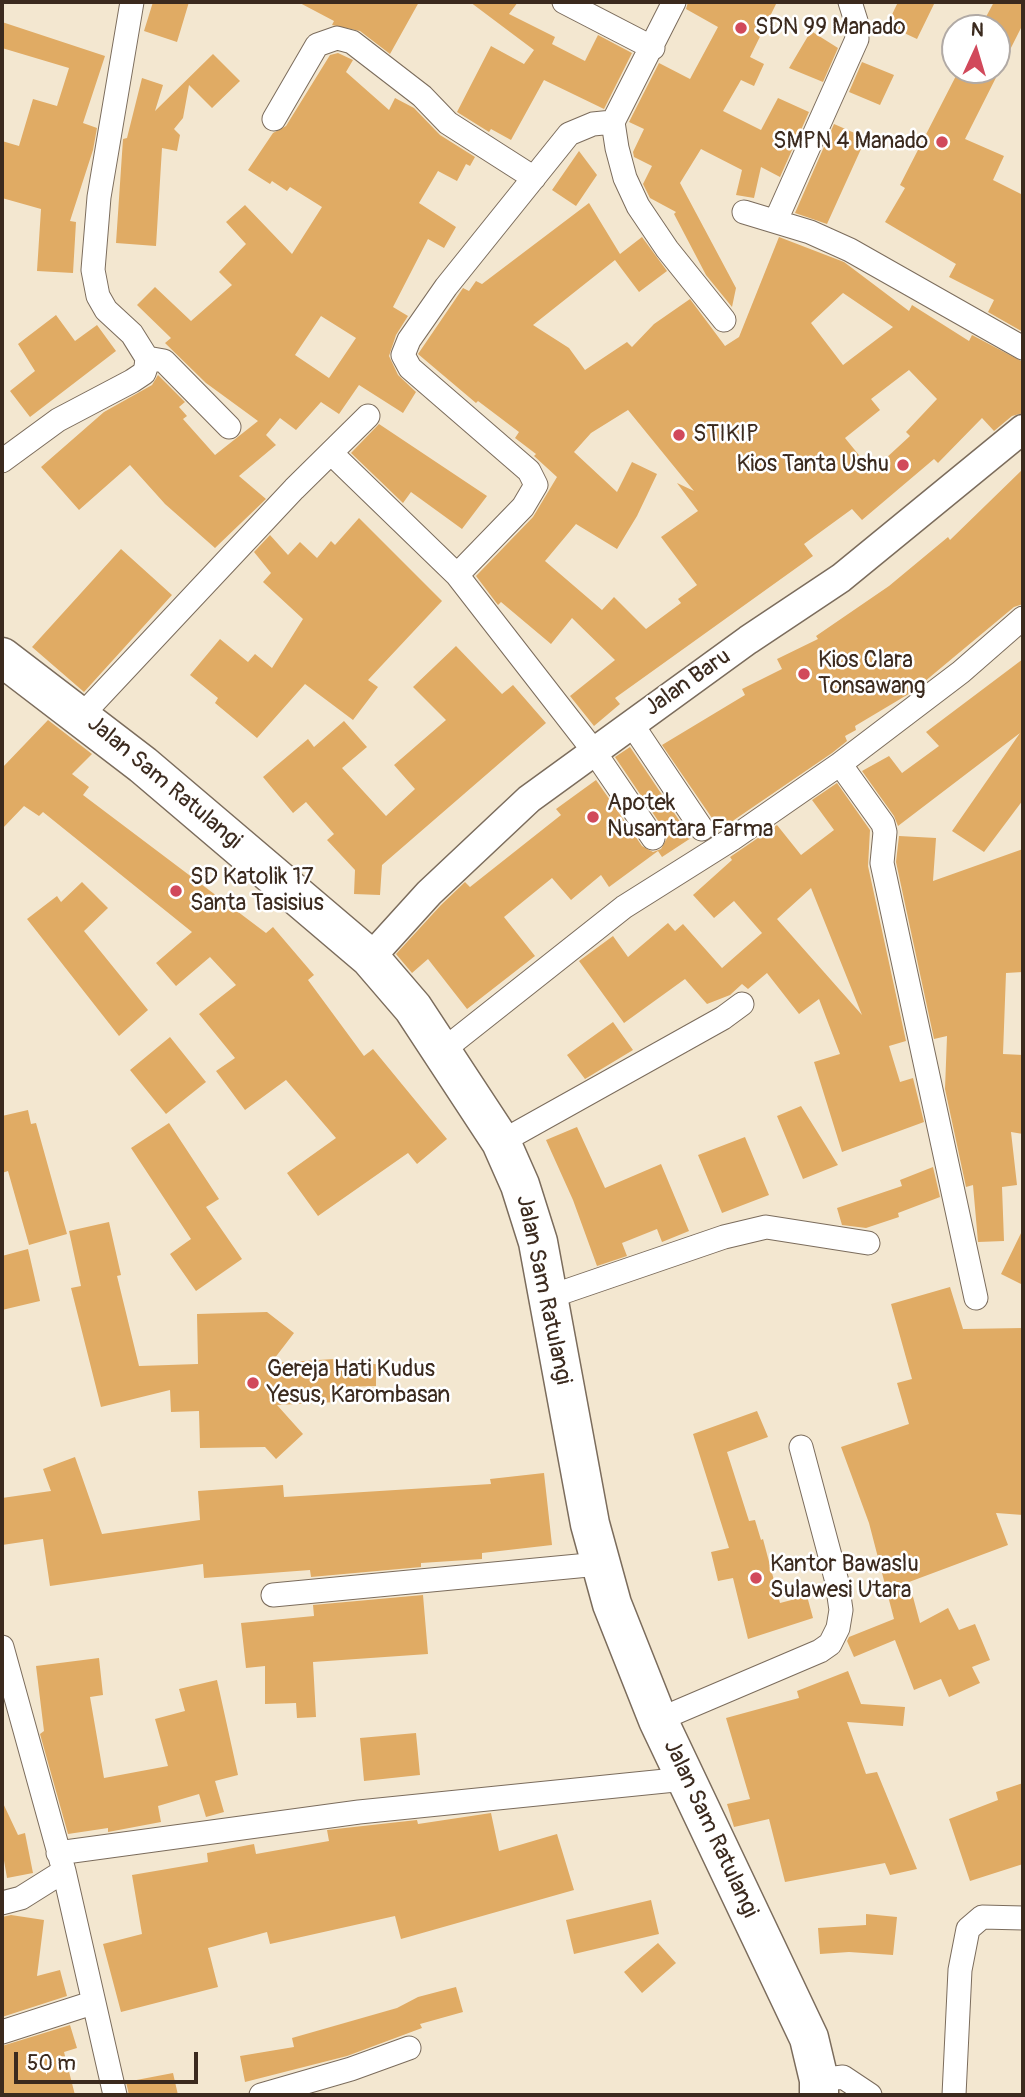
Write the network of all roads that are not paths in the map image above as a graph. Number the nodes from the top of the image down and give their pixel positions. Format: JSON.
{"nodes":[{"id":1,"x":132,"y":2,"type":"edge"},
{"id":2,"x":564,"y":2,"type":"edge"},
{"id":3,"x":674,"y":2,"type":"edge"},
{"id":4,"x":850,"y":2,"type":"edge"},
{"id":5,"x":653,"y":48,"type":"junction"},
{"id":6,"x":274,"y":119,"type":"dead end"},
{"id":7,"x":613,"y":122,"type":"junction"},
{"id":8,"x":534,"y":178,"type":"junction"},
{"id":9,"x":744,"y":212,"type":"dead end"},
{"id":10,"x":776,"y":220,"type":"junction"},
{"id":11,"x":724,"y":320,"type":"dead end"},
{"id":12,"x":1023,"y":348,"type":"edge"},
{"id":13,"x":146,"y":358,"type":"junction"},
{"id":14,"x":368,"y":416,"type":"dead end"},
{"id":15,"x":229,"y":427,"type":"dead end"},
{"id":16,"x":1023,"y":429,"type":"edge"},
{"id":17,"x":331,"y":453,"type":"junction"},
{"id":18,"x":2,"y":461,"type":"edge"},
{"id":19,"x":457,"y":575,"type":"junction"},
{"id":20,"x":1023,"y":618,"type":"edge"},
{"id":21,"x":2,"y":657,"type":"edge"},
{"id":22,"x":82,"y":715,"type":"junction"},
{"id":23,"x":631,"y":723,"type":"junction"},
{"id":24,"x":593,"y":750,"type":"junction"},
{"id":25,"x":840,"y":764,"type":"junction"},
{"id":26,"x":702,"y":829,"type":"dead end"},
{"id":27,"x":653,"y":838,"type":"dead end"},
{"id":28,"x":370,"y":958,"type":"junction"},
{"id":29,"x":742,"y":1004,"type":"dead end"},
{"id":30,"x":442,"y":1051,"type":"junction"},
{"id":31,"x":500,"y":1142,"type":"junction"},
{"id":32,"x":868,"y":1243,"type":"dead end"},
{"id":33,"x":546,"y":1298,"type":"junction"},
{"id":34,"x":976,"y":1298,"type":"dead end"},
{"id":35,"x":801,"y":1447,"type":"dead end"},
{"id":36,"x":599,"y":1564,"type":"junction"},
{"id":37,"x":273,"y":1595,"type":"dead end"},
{"id":38,"x":2,"y":1647,"type":"edge"},
{"id":39,"x":658,"y":1720,"type":"junction"},
{"id":40,"x":685,"y":1779,"type":"junction"},
{"id":41,"x":61,"y":1862,"type":"junction"},
{"id":42,"x":2,"y":1903,"type":"edge"},
{"id":43,"x":1023,"y":1917,"type":"edge"},
{"id":44,"x":92,"y":2003,"type":"junction"},
{"id":45,"x":2,"y":2032,"type":"edge"},
{"id":46,"x":409,"y":2048,"type":"dead end"},
{"id":47,"x":819,"y":2088,"type":"edge"},
{"id":48,"x":115,"y":2095,"type":"edge"},
{"id":49,"x":261,"y":2095,"type":"edge"},
{"id":50,"x":870,"y":2095,"type":"edge"},
{"id":51,"x":954,"y":2095,"type":"edge"}],
"edges":[{"from":1,"to":13,"type":"street"},
{"from":2,"to":5,"type":"street"},
{"from":3,"to":5,"type":"street"},
{"from":4,"to":10,"type":"street"},
{"from":5,"to":7,"type":"street"},
{"from":6,"to":8,"type":"street"},
{"from":7,"to":8,"type":"street"},
{"from":7,"to":11,"type":"street"},
{"from":8,"to":19,"type":"street"},
{"from":9,"to":10,"type":"street"},
{"from":10,"to":12,"type":"street"},
{"from":13,"to":15,"type":"street"},
{"from":13,"to":18,"type":"street"},
{"from":14,"to":17,"type":"street"},
{"from":16,"to":23,"type":"street","name":"Jalan Baru"},
{"from":17,"to":19,"type":"street"},
{"from":17,"to":22,"type":"street"},
{"from":19,"to":24,"type":"street"},
{"from":20,"to":25,"type":"street"},
{"from":21,"to":22,"type":"highway","name":"Jalan Sam Ratulangi"},
{"from":22,"to":28,"type":"highway","name":"Jalan Sam Ratulangi"},
{"from":23,"to":24,"type":"street","name":"Jalan Baru"},
{"from":23,"to":26,"type":"street"},
{"from":24,"to":27,"type":"street"},
{"from":24,"to":28,"type":"street","name":"Jalan Baru"},
{"from":25,"to":30,"type":"street"},
{"from":25,"to":34,"type":"street"},
{"from":28,"to":30,"type":"highway","name":"Jalan Sam Ratulangi"},
{"from":29,"to":31,"type":"street"},
{"from":30,"to":31,"type":"highway","name":"Jalan Sam Ratulangi"},
{"from":31,"to":33,"type":"highway","name":"Jalan Sam Ratulangi"},
{"from":32,"to":33,"type":"street"},
{"from":33,"to":36,"type":"highway","name":"Jalan Sam Ratulangi"},
{"from":35,"to":39,"type":"street"},
{"from":36,"to":37,"type":"street"},
{"from":36,"to":39,"type":"highway","name":"Jalan Sam Ratulangi"},
{"from":38,"to":41,"type":"street"},
{"from":39,"to":40,"type":"highway","name":"Jalan Sam Ratulangi"},
{"from":40,"to":41,"type":"street"},
{"from":40,"to":47,"type":"highway","name":"Jalan Sam Ratulangi"},
{"from":41,"to":42,"type":"street"},
{"from":41,"to":44,"type":"street"},
{"from":43,"to":51,"type":"street"},
{"from":44,"to":45,"type":"street"},
{"from":44,"to":48,"type":"street"},
{"from":46,"to":49,"type":"street"},
{"from":47,"to":50,"type":"street"}]}
